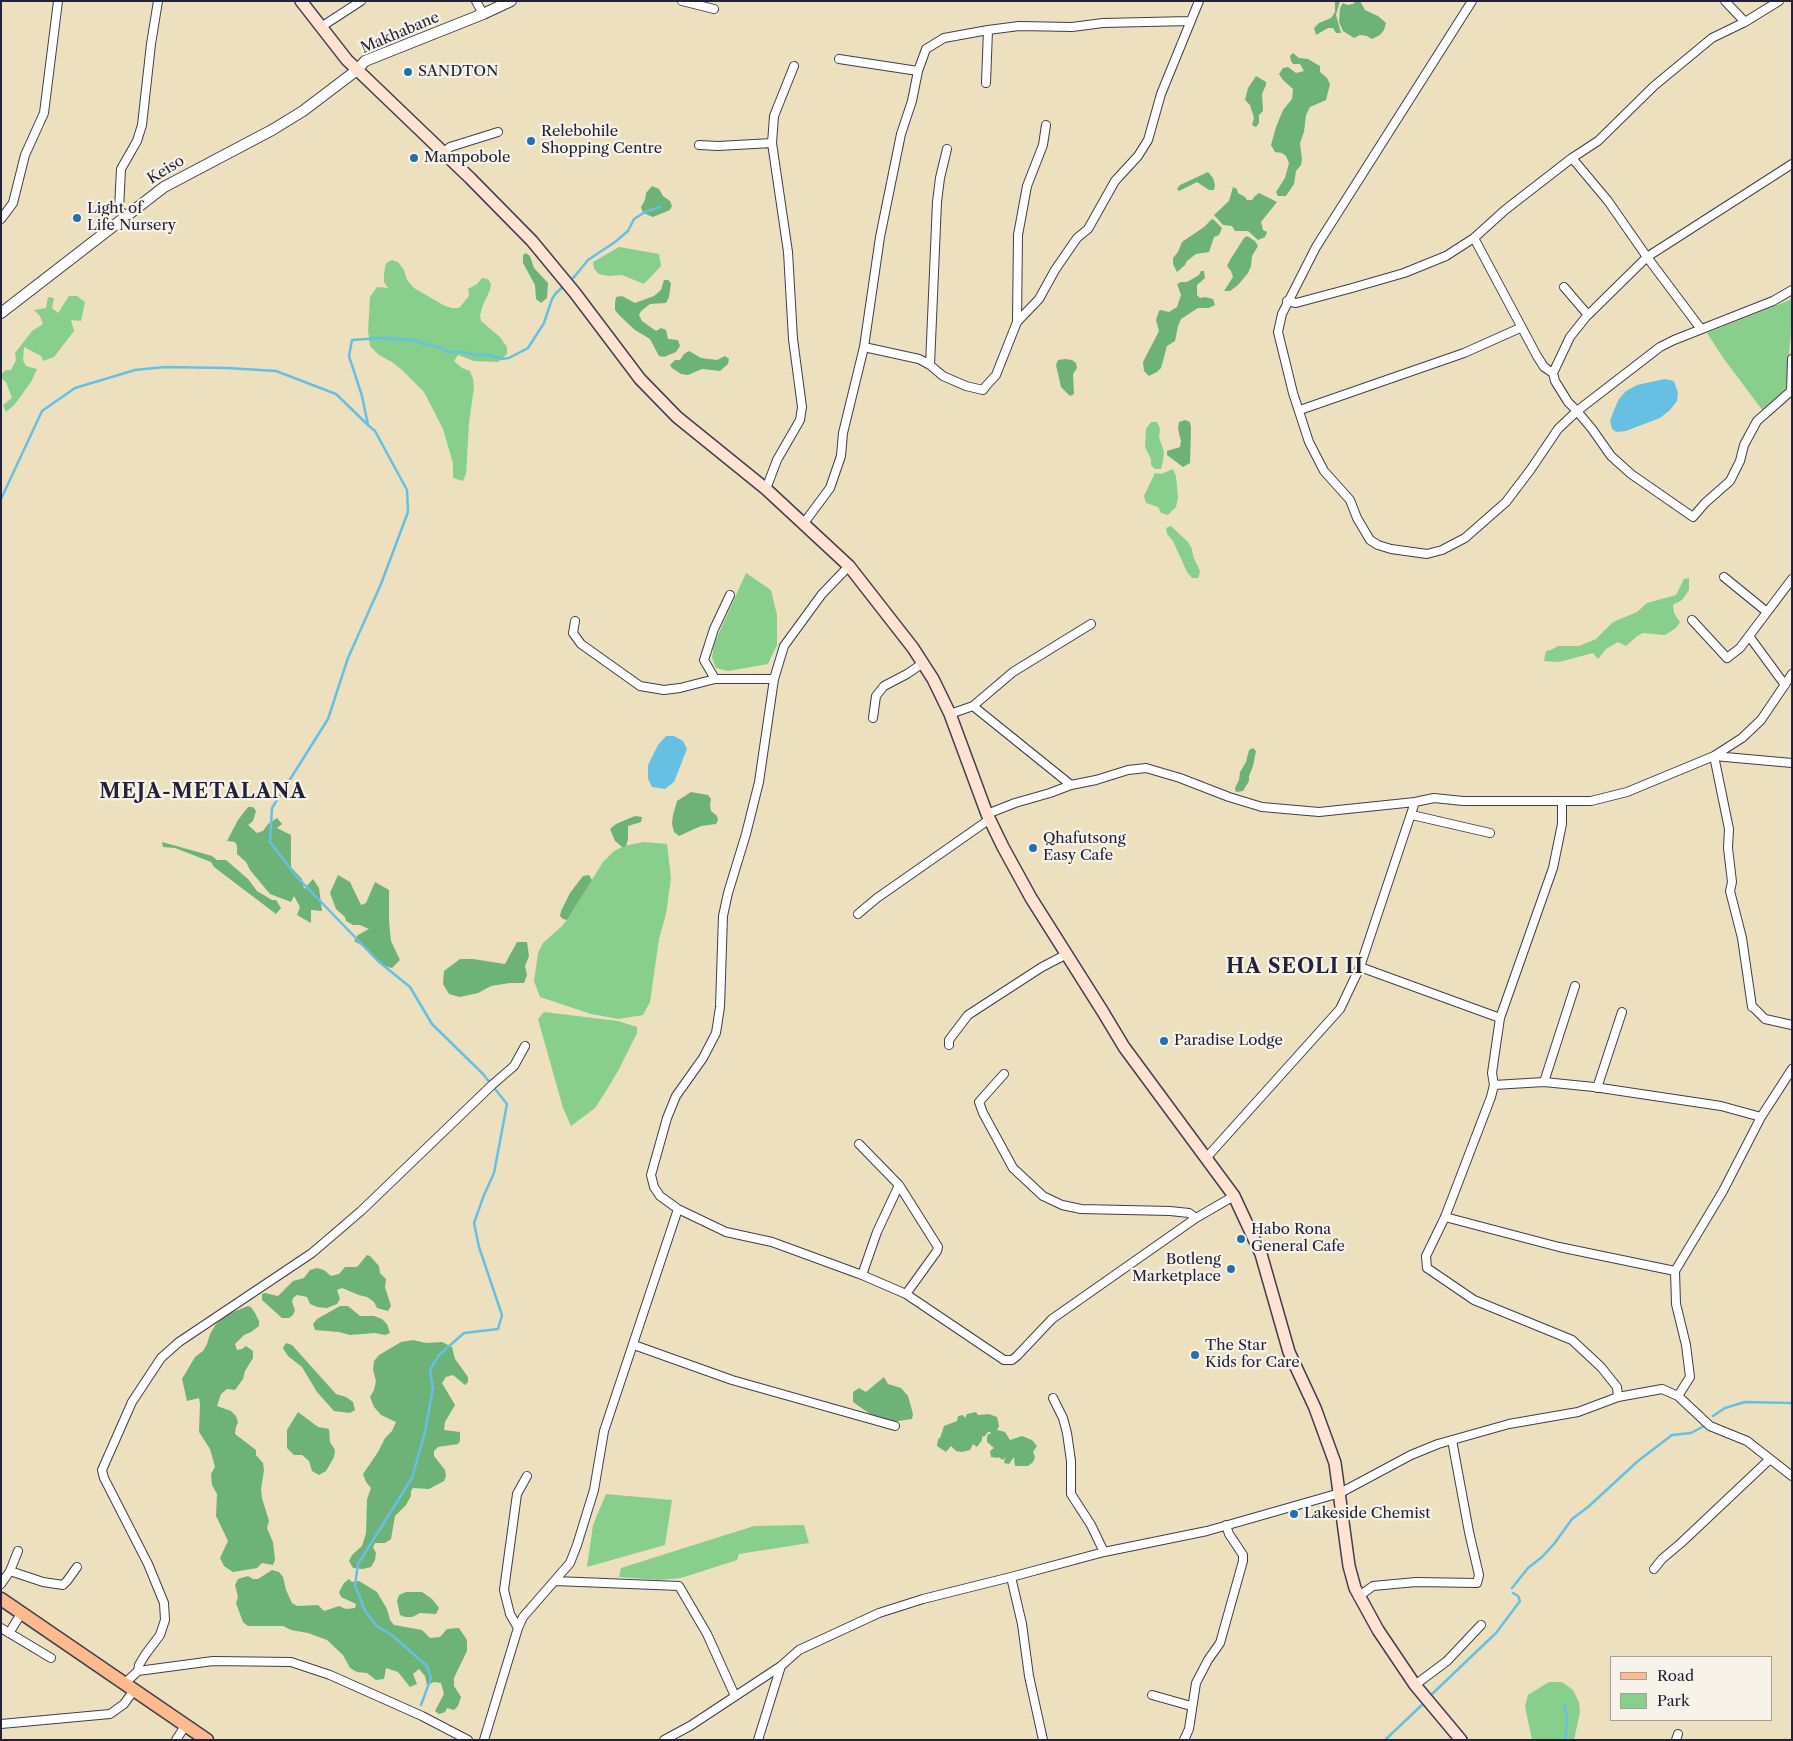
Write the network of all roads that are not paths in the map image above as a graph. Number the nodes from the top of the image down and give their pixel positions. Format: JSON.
{"nodes":[{"id":1,"x":58,"y":1,"type":"edge"},
{"id":2,"x":158,"y":1,"type":"edge"},
{"id":3,"x":301,"y":1,"type":"edge"},
{"id":4,"x":361,"y":1,"type":"edge"},
{"id":5,"x":476,"y":1,"type":"edge"},
{"id":6,"x":511,"y":1,"type":"edge"},
{"id":7,"x":682,"y":1,"type":"edge"},
{"id":8,"x":1199,"y":1,"type":"edge"},
{"id":9,"x":1472,"y":1,"type":"edge"},
{"id":10,"x":1724,"y":1,"type":"edge"},
{"id":11,"x":1779,"y":1,"type":"edge"},
{"id":12,"x":714,"y":9,"type":"dead end"},
{"id":13,"x":483,"y":14,"type":"junction"},
{"id":14,"x":1190,"y":21,"type":"junction"},
{"id":15,"x":1744,"y":22,"type":"junction"},
{"id":16,"x":320,"y":27,"type":"junction"},
{"id":17,"x":988,"y":30,"type":"junction"},
{"id":18,"x":838,"y":59,"type":"dead end"},
{"id":19,"x":794,"y":66,"type":"dead end"},
{"id":20,"x":357,"y":70,"type":"junction"},
{"id":21,"x":918,"y":71,"type":"junction"},
{"id":22,"x":986,"y":83,"type":"dead end"},
{"id":23,"x":1046,"y":125,"type":"dead end"},
{"id":24,"x":498,"y":132,"type":"dead end"},
{"id":25,"x":772,"y":143,"type":"junction"},
{"id":26,"x":699,"y":145,"type":"dead end"},
{"id":27,"x":947,"y":149,"type":"dead end"},
{"id":28,"x":443,"y":153,"type":"junction"},
{"id":29,"x":1572,"y":158,"type":"junction"},
{"id":30,"x":1792,"y":164,"type":"edge"},
{"id":31,"x":126,"y":217,"type":"junction"},
{"id":32,"x":1,"y":219,"type":"edge"},
{"id":33,"x":1474,"y":238,"type":"junction"},
{"id":34,"x":1647,"y":257,"type":"junction"},
{"id":35,"x":1564,"y":287,"type":"dead end"},
{"id":36,"x":1792,"y":290,"type":"edge"},
{"id":37,"x":1287,"y":301,"type":"junction"},
{"id":38,"x":1,"y":313,"type":"edge"},
{"id":39,"x":1588,"y":315,"type":"junction"},
{"id":40,"x":1017,"y":322,"type":"junction"},
{"id":41,"x":1520,"y":328,"type":"junction"},
{"id":42,"x":1701,"y":329,"type":"junction"},
{"id":43,"x":864,"y":347,"type":"junction"},
{"id":44,"x":1792,"y":359,"type":"edge"},
{"id":45,"x":930,"y":365,"type":"junction"},
{"id":46,"x":1553,"y":373,"type":"junction"},
{"id":47,"x":1300,"y":410,"type":"junction"},
{"id":48,"x":1577,"y":411,"type":"junction"},
{"id":49,"x":766,"y":489,"type":"junction"},
{"id":50,"x":804,"y":523,"type":"junction"},
{"id":51,"x":849,"y":566,"type":"junction"},
{"id":52,"x":1724,"y":577,"type":"dead end"},
{"id":53,"x":1792,"y":579,"type":"edge"},
{"id":54,"x":730,"y":595,"type":"dead end"},
{"id":55,"x":1767,"y":612,"type":"junction"},
{"id":56,"x":1692,"y":620,"type":"dead end"},
{"id":57,"x":575,"y":622,"type":"dead end"},
{"id":58,"x":1091,"y":624,"type":"dead end"},
{"id":59,"x":1749,"y":636,"type":"junction"},
{"id":60,"x":923,"y":663,"type":"junction"},
{"id":61,"x":1792,"y":674,"type":"edge"},
{"id":62,"x":715,"y":678,"type":"junction"},
{"id":63,"x":774,"y":679,"type":"junction"},
{"id":64,"x":1785,"y":685,"type":"junction"},
{"id":65,"x":973,"y":706,"type":"junction"},
{"id":66,"x":950,"y":714,"type":"junction"},
{"id":67,"x":873,"y":718,"type":"dead end"},
{"id":68,"x":1714,"y":756,"type":"junction"},
{"id":69,"x":1792,"y":763,"type":"edge"},
{"id":70,"x":1071,"y":785,"type":"junction"},
{"id":71,"x":1415,"y":802,"type":"junction"},
{"id":72,"x":1562,"y":802,"type":"junction"},
{"id":73,"x":1412,"y":816,"type":"junction"},
{"id":74,"x":988,"y":817,"type":"junction"},
{"id":75,"x":1490,"y":833,"type":"dead end"},
{"id":76,"x":858,"y":914,"type":"dead end"},
{"id":77,"x":1067,"y":954,"type":"junction"},
{"id":78,"x":1360,"y":967,"type":"junction"},
{"id":79,"x":1575,"y":986,"type":"dead end"},
{"id":80,"x":1622,"y":1012,"type":"dead end"},
{"id":81,"x":1500,"y":1018,"type":"junction"},
{"id":82,"x":1792,"y":1025,"type":"edge"},
{"id":83,"x":949,"y":1045,"type":"dead end"},
{"id":84,"x":525,"y":1046,"type":"dead end"},
{"id":85,"x":1792,"y":1069,"type":"edge"},
{"id":86,"x":1004,"y":1074,"type":"dead end"},
{"id":87,"x":1544,"y":1082,"type":"junction"},
{"id":88,"x":1494,"y":1085,"type":"junction"},
{"id":89,"x":1597,"y":1088,"type":"junction"},
{"id":90,"x":1761,"y":1117,"type":"junction"},
{"id":91,"x":859,"y":1144,"type":"dead end"},
{"id":92,"x":1207,"y":1157,"type":"junction"},
{"id":93,"x":899,"y":1185,"type":"junction"},
{"id":94,"x":1234,"y":1196,"type":"junction"},
{"id":95,"x":678,"y":1209,"type":"junction"},
{"id":96,"x":1445,"y":1217,"type":"junction"},
{"id":97,"x":1196,"y":1218,"type":"junction"},
{"id":98,"x":1675,"y":1272,"type":"junction"},
{"id":99,"x":862,"y":1275,"type":"junction"},
{"id":100,"x":906,"y":1294,"type":"junction"},
{"id":101,"x":634,"y":1345,"type":"junction"},
{"id":102,"x":1678,"y":1396,"type":"junction"},
{"id":103,"x":1618,"y":1397,"type":"junction"},
{"id":104,"x":1052,"y":1398,"type":"dead end"},
{"id":105,"x":895,"y":1426,"type":"dead end"},
{"id":106,"x":1452,"y":1440,"type":"junction"},
{"id":107,"x":1770,"y":1458,"type":"junction"},
{"id":108,"x":527,"y":1476,"type":"dead end"},
{"id":109,"x":1792,"y":1476,"type":"edge"},
{"id":110,"x":1340,"y":1493,"type":"junction"},
{"id":111,"x":1226,"y":1525,"type":"junction"},
{"id":112,"x":18,"y":1551,"type":"dead end"},
{"id":113,"x":1104,"y":1552,"type":"junction"},
{"id":114,"x":77,"y":1567,"type":"dead end"},
{"id":115,"x":1654,"y":1569,"type":"dead end"},
{"id":116,"x":10,"y":1571,"type":"junction"},
{"id":117,"x":1011,"y":1577,"type":"junction"},
{"id":118,"x":555,"y":1581,"type":"junction"},
{"id":119,"x":1,"y":1584,"type":"edge"},
{"id":120,"x":1358,"y":1597,"type":"junction"},
{"id":121,"x":1,"y":1599,"type":"edge"},
{"id":122,"x":22,"y":1614,"type":"junction"},
{"id":123,"x":1481,"y":1625,"type":"dead end"},
{"id":124,"x":518,"y":1628,"type":"junction"},
{"id":125,"x":5,"y":1630,"type":"edge"},
{"id":126,"x":51,"y":1658,"type":"dead end"},
{"id":127,"x":781,"y":1666,"type":"junction"},
{"id":128,"x":138,"y":1672,"type":"junction"},
{"id":129,"x":130,"y":1687,"type":"junction"},
{"id":130,"x":1418,"y":1688,"type":"junction"},
{"id":131,"x":1152,"y":1695,"type":"dead end"},
{"id":132,"x":735,"y":1696,"type":"junction"},
{"id":133,"x":1191,"y":1706,"type":"junction"},
{"id":134,"x":1,"y":1724,"type":"edge"},
{"id":135,"x":185,"y":1726,"type":"junction"},
{"id":136,"x":176,"y":1740,"type":"edge"},
{"id":137,"x":207,"y":1740,"type":"edge"},
{"id":138,"x":468,"y":1740,"type":"edge"},
{"id":139,"x":484,"y":1740,"type":"edge"},
{"id":140,"x":664,"y":1740,"type":"edge"},
{"id":141,"x":758,"y":1740,"type":"edge"},
{"id":142,"x":1043,"y":1740,"type":"edge"},
{"id":143,"x":1184,"y":1740,"type":"edge"},
{"id":144,"x":1461,"y":1740,"type":"edge"}],
"edges":[{"from":1,"to":32,"type":"street"},
{"from":2,"to":31,"type":"street"},
{"from":3,"to":16,"type":"main road"},
{"from":4,"to":16,"type":"street"},
{"from":5,"to":13,"type":"street"},
{"from":6,"to":13,"type":"street","name":"Makhabane"},
{"from":7,"to":12,"type":"street"},
{"from":8,"to":14,"type":"street"},
{"from":9,"to":37,"type":"street"},
{"from":10,"to":15,"type":"street"},
{"from":11,"to":15,"type":"street"},
{"from":13,"to":20,"type":"street","name":"Makhabane"},
{"from":14,"to":17,"type":"street"},
{"from":14,"to":40,"type":"street"},
{"from":15,"to":29,"type":"street"},
{"from":16,"to":20,"type":"main road"},
{"from":17,"to":21,"type":"street"},
{"from":17,"to":22,"type":"street"},
{"from":18,"to":21,"type":"street"},
{"from":19,"to":25,"type":"street"},
{"from":20,"to":28,"type":"main road"},
{"from":20,"to":31,"type":"street","name":"Keiso"},
{"from":21,"to":43,"type":"street"},
{"from":23,"to":40,"type":"street"},
{"from":24,"to":28,"type":"street"},
{"from":25,"to":26,"type":"street"},
{"from":25,"to":49,"type":"street"},
{"from":27,"to":45,"type":"street"},
{"from":28,"to":49,"type":"main road"},
{"from":29,"to":33,"type":"street"},
{"from":29,"to":34,"type":"street"},
{"from":30,"to":34,"type":"street"},
{"from":31,"to":38,"type":"street","name":"Keiso"},
{"from":33,"to":37,"type":"street"},
{"from":33,"to":41,"type":"street"},
{"from":34,"to":39,"type":"street"},
{"from":34,"to":42,"type":"street"},
{"from":35,"to":39,"type":"street"},
{"from":36,"to":42,"type":"street"},
{"from":37,"to":47,"type":"street"},
{"from":39,"to":46,"type":"street"},
{"from":40,"to":45,"type":"street"},
{"from":41,"to":46,"type":"street"},
{"from":41,"to":47,"type":"street"},
{"from":42,"to":48,"type":"street"},
{"from":43,"to":45,"type":"street"},
{"from":43,"to":50,"type":"street"},
{"from":44,"to":48,"type":"street"},
{"from":46,"to":48,"type":"street"},
{"from":47,"to":48,"type":"street"},
{"from":49,"to":50,"type":"main road"},
{"from":50,"to":51,"type":"main road"},
{"from":51,"to":60,"type":"main road"},
{"from":51,"to":63,"type":"street"},
{"from":52,"to":55,"type":"street"},
{"from":53,"to":55,"type":"street"},
{"from":54,"to":62,"type":"street"},
{"from":55,"to":59,"type":"street"},
{"from":56,"to":59,"type":"street"},
{"from":57,"to":62,"type":"street"},
{"from":58,"to":65,"type":"street"},
{"from":59,"to":64,"type":"street"},
{"from":60,"to":66,"type":"main road"},
{"from":60,"to":67,"type":"street"},
{"from":61,"to":64,"type":"street"},
{"from":62,"to":63,"type":"street"},
{"from":63,"to":95,"type":"street"},
{"from":64,"to":68,"type":"street"},
{"from":65,"to":66,"type":"street"},
{"from":65,"to":70,"type":"street"},
{"from":66,"to":74,"type":"main road"},
{"from":68,"to":69,"type":"street"},
{"from":68,"to":72,"type":"street"},
{"from":68,"to":82,"type":"street"},
{"from":70,"to":71,"type":"street"},
{"from":70,"to":74,"type":"street"},
{"from":71,"to":72,"type":"street"},
{"from":71,"to":73,"type":"street"},
{"from":72,"to":81,"type":"street"},
{"from":73,"to":75,"type":"street"},
{"from":73,"to":78,"type":"street"},
{"from":74,"to":76,"type":"street"},
{"from":74,"to":77,"type":"main road"},
{"from":77,"to":83,"type":"street"},
{"from":77,"to":92,"type":"main road"},
{"from":78,"to":81,"type":"street"},
{"from":78,"to":92,"type":"street"},
{"from":79,"to":87,"type":"street"},
{"from":80,"to":89,"type":"street"},
{"from":81,"to":88,"type":"street"},
{"from":84,"to":128,"type":"street"},
{"from":85,"to":90,"type":"street"},
{"from":86,"to":97,"type":"street"},
{"from":87,"to":88,"type":"street"},
{"from":87,"to":89,"type":"street"},
{"from":88,"to":96,"type":"street"},
{"from":89,"to":90,"type":"street"},
{"from":90,"to":98,"type":"street"},
{"from":91,"to":93,"type":"street"},
{"from":92,"to":94,"type":"main road"},
{"from":93,"to":99,"type":"street"},
{"from":93,"to":100,"type":"street"},
{"from":94,"to":97,"type":"street"},
{"from":94,"to":110,"type":"main road"},
{"from":95,"to":99,"type":"street"},
{"from":95,"to":101,"type":"street"},
{"from":96,"to":98,"type":"street"},
{"from":96,"to":103,"type":"street"},
{"from":97,"to":100,"type":"street"},
{"from":98,"to":102,"type":"street"},
{"from":99,"to":100,"type":"street"},
{"from":101,"to":105,"type":"street"},
{"from":101,"to":118,"type":"street"},
{"from":102,"to":103,"type":"street"},
{"from":102,"to":107,"type":"street"},
{"from":103,"to":106,"type":"street"},
{"from":104,"to":113,"type":"street"},
{"from":106,"to":110,"type":"street"},
{"from":106,"to":120,"type":"street"},
{"from":107,"to":109,"type":"street"},
{"from":107,"to":115,"type":"street"},
{"from":108,"to":124,"type":"street"},
{"from":110,"to":111,"type":"street"},
{"from":110,"to":120,"type":"main road"},
{"from":111,"to":113,"type":"street"},
{"from":111,"to":133,"type":"street"},
{"from":112,"to":116,"type":"street"},
{"from":113,"to":117,"type":"street"},
{"from":114,"to":116,"type":"street"},
{"from":116,"to":119,"type":"street"},
{"from":117,"to":127,"type":"street"},
{"from":117,"to":142,"type":"street"},
{"from":118,"to":124,"type":"street"},
{"from":118,"to":132,"type":"street"},
{"from":120,"to":130,"type":"main road"},
{"from":121,"to":122,"type":"main road"},
{"from":122,"to":125,"type":"street"},
{"from":122,"to":129,"type":"main road"},
{"from":123,"to":130,"type":"street"},
{"from":124,"to":139,"type":"street"},
{"from":125,"to":126,"type":"street"},
{"from":127,"to":132,"type":"street"},
{"from":127,"to":141,"type":"street"},
{"from":128,"to":129,"type":"street"},
{"from":128,"to":138,"type":"street"},
{"from":129,"to":134,"type":"street"},
{"from":129,"to":135,"type":"main road"},
{"from":130,"to":144,"type":"main road"},
{"from":131,"to":133,"type":"street"},
{"from":132,"to":140,"type":"street"},
{"from":133,"to":143,"type":"street"},
{"from":135,"to":136,"type":"street"},
{"from":135,"to":137,"type":"main road"}]}
